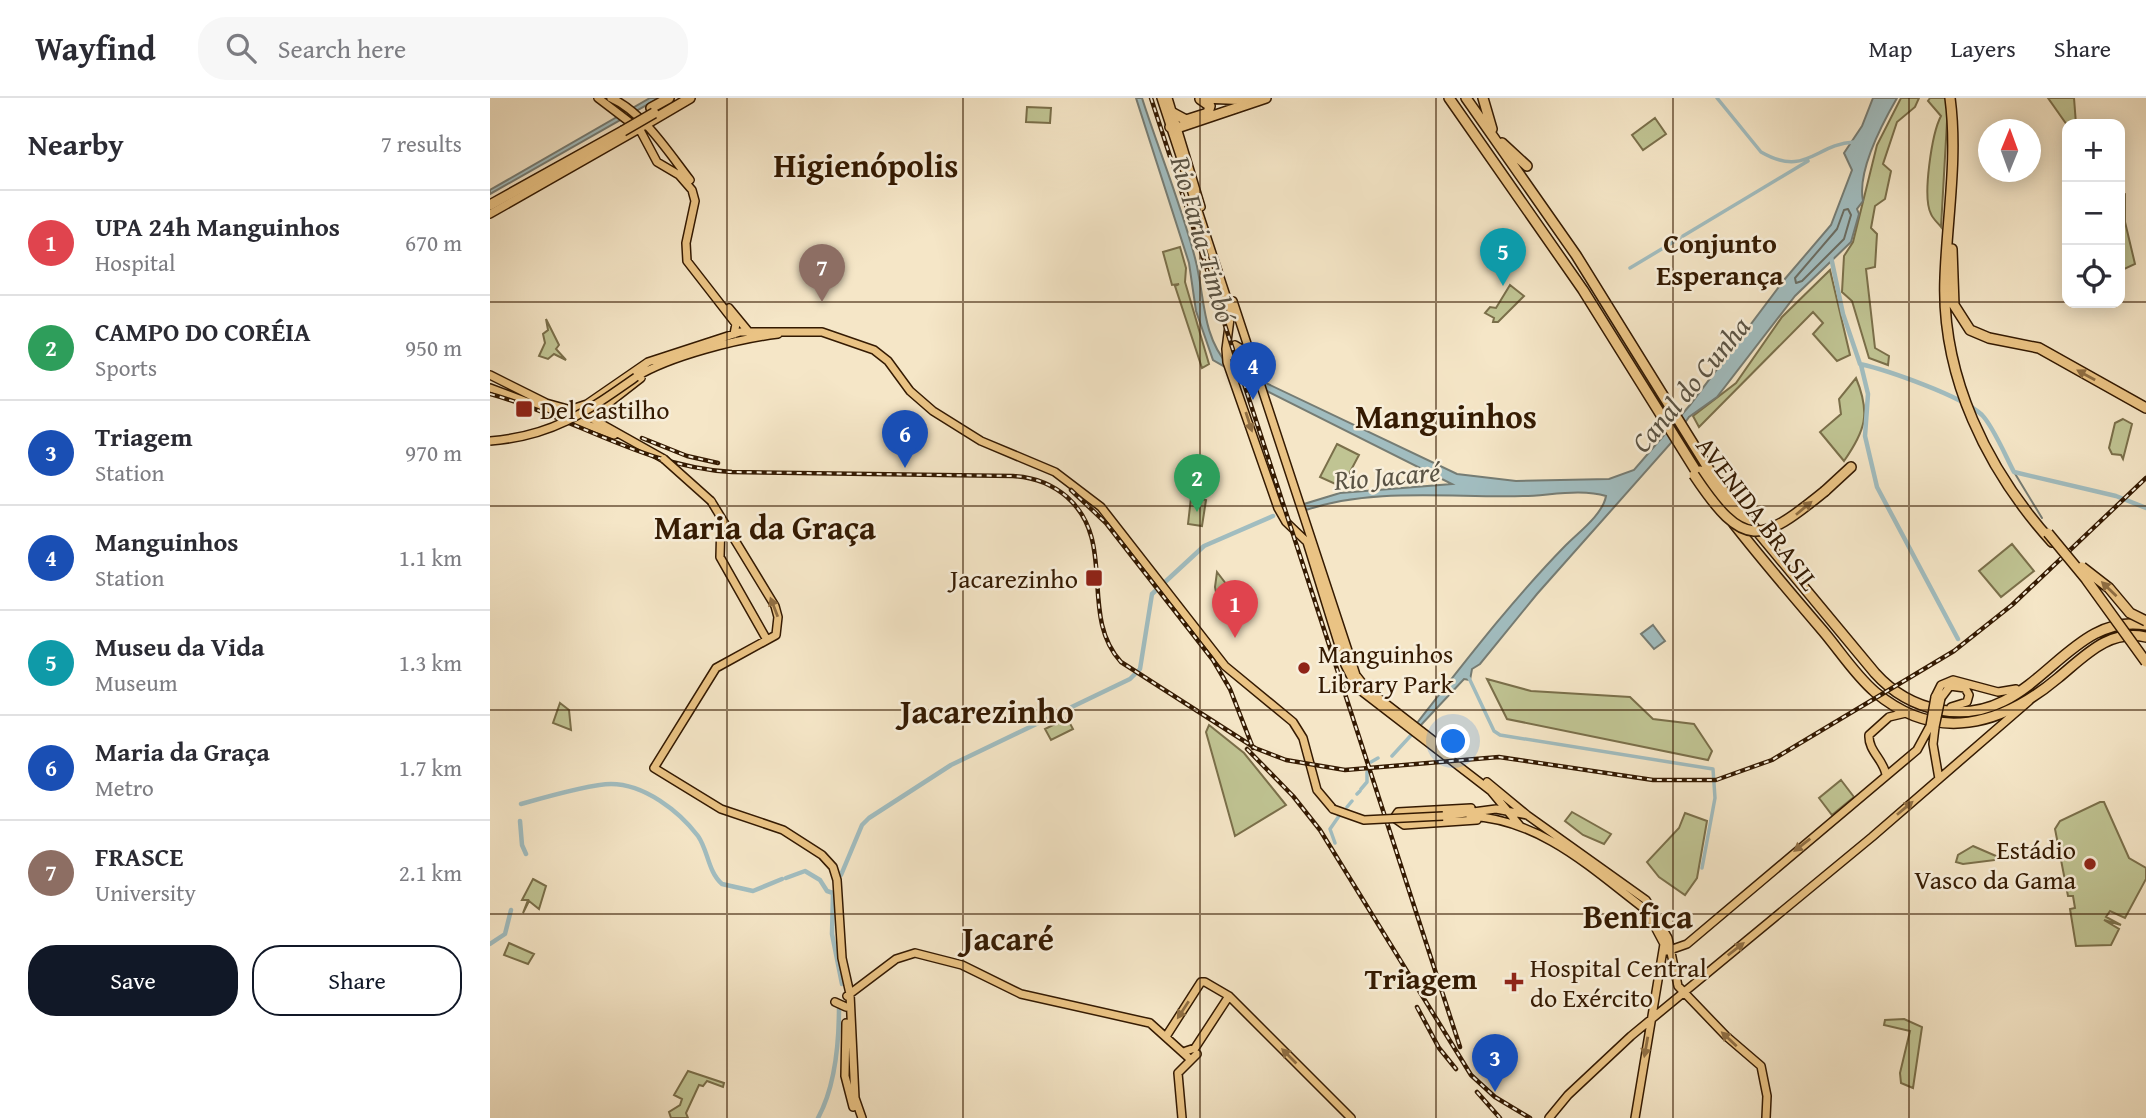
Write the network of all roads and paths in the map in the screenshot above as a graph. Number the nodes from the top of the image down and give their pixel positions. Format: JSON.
{"nodes":[{"id":1,"x":598,"y":98,"type":"edge"},
{"id":2,"x":610,"y":98,"type":"edge"},
{"id":3,"x":681,"y":98,"type":"edge"},
{"id":4,"x":690,"y":98,"type":"edge"},
{"id":5,"x":1161,"y":98,"type":"edge"},
{"id":6,"x":1168,"y":98,"type":"edge"},
{"id":7,"x":1201,"y":98,"type":"edge"},
{"id":8,"x":1267,"y":98,"type":"edge"},
{"id":9,"x":1456,"y":98,"type":"edge"},
{"id":10,"x":1484,"y":98,"type":"edge"},
{"id":11,"x":1950,"y":98,"type":"edge"},
{"id":12,"x":1955,"y":98,"type":"edge"},
{"id":13,"x":666,"y":99,"type":"edge"},
{"id":14,"x":620,"y":100,"type":"edge"},
{"id":15,"x":611,"y":109,"type":"junction"},
{"id":16,"x":654,"y":112,"type":"junction"},
{"id":17,"x":1173,"y":113,"type":"junction"},
{"id":18,"x":637,"y":121,"type":"junction"},
{"id":19,"x":622,"y":122,"type":"junction"},
{"id":20,"x":1494,"y":127,"type":"junction"},
{"id":21,"x":1174,"y":128,"type":"junction"},
{"id":22,"x":650,"y":138,"type":"junction"},
{"id":23,"x":1501,"y":142,"type":"junction"},
{"id":24,"x":620,"y":143,"type":"junction"},
{"id":25,"x":668,"y":153,"type":"junction"},
{"id":26,"x":655,"y":160,"type":"junction"},
{"id":27,"x":1527,"y":166,"type":"dead end"},
{"id":28,"x":1190,"y":188,"type":"junction"},
{"id":29,"x":517,"y":196,"type":"joint"},
{"id":30,"x":490,"y":200,"type":"edge"},
{"id":31,"x":1201,"y":206,"type":"junction"},
{"id":32,"x":490,"y":210,"type":"edge"},
{"id":33,"x":1568,"y":235,"type":"junction"},
{"id":34,"x":1952,"y":249,"type":"junction"},
{"id":35,"x":1576,"y":255,"type":"junction"},
{"id":36,"x":799,"y":330,"type":"junction"},
{"id":37,"x":741,"y":332,"type":"junction"},
{"id":38,"x":713,"y":348,"type":"junction"},
{"id":39,"x":691,"y":352,"type":"junction"},
{"id":40,"x":1251,"y":356,"type":"junction"},
{"id":41,"x":663,"y":361,"type":"junction"},
{"id":42,"x":1228,"y":363,"type":"junction"},
{"id":43,"x":490,"y":372,"type":"edge"},
{"id":44,"x":1960,"y":382,"type":"junction"},
{"id":45,"x":490,"y":388,"type":"edge"},
{"id":46,"x":587,"y":404,"type":"junction"},
{"id":47,"x":2146,"y":408,"type":"edge"},
{"id":48,"x":569,"y":410,"type":"junction"},
{"id":49,"x":598,"y":412,"type":"junction"},
{"id":50,"x":1669,"y":413,"type":"junction"},
{"id":51,"x":586,"y":417,"type":"junction"},
{"id":52,"x":574,"y":420,"type":"junction"},
{"id":53,"x":596,"y":426,"type":"junction"},
{"id":54,"x":490,"y":439,"type":"edge"},
{"id":55,"x":1684,"y":442,"type":"junction"},
{"id":56,"x":1851,"y":467,"type":"dead end"},
{"id":57,"x":1299,"y":504,"type":"junction"},
{"id":58,"x":721,"y":515,"type":"junction"},
{"id":59,"x":1282,"y":515,"type":"junction"},
{"id":60,"x":2048,"y":533,"type":"junction"},
{"id":61,"x":1743,"y":535,"type":"junction"},
{"id":62,"x":1770,"y":560,"type":"junction"},
{"id":63,"x":2146,"y":614,"type":"edge"},
{"id":64,"x":1827,"y":615,"type":"junction"},
{"id":65,"x":2146,"y":623,"type":"edge"},
{"id":66,"x":1827,"y":629,"type":"junction"},
{"id":67,"x":2100,"y":630,"type":"junction"},
{"id":68,"x":2146,"y":635,"type":"edge"},
{"id":69,"x":767,"y":638,"type":"junction"},
{"id":70,"x":1859,"y":648,"type":"junction"},
{"id":71,"x":1839,"y":649,"type":"junction"},
{"id":72,"x":2059,"y":654,"type":"junction"},
{"id":73,"x":2146,"y":664,"type":"edge"},
{"id":74,"x":1967,"y":686,"type":"junction"},
{"id":75,"x":2016,"y":689,"type":"junction"},
{"id":76,"x":1890,"y":702,"type":"junction"},
{"id":77,"x":2027,"y":702,"type":"junction"},
{"id":78,"x":1951,"y":708,"type":"junction"},
{"id":79,"x":1911,"y":713,"type":"junction"},
{"id":80,"x":1889,"y":717,"type":"junction"},
{"id":81,"x":1946,"y":718,"type":"junction"},
{"id":82,"x":1987,"y":720,"type":"junction"},
{"id":83,"x":1932,"y":727,"type":"junction"},
{"id":84,"x":1412,"y":729,"type":"junction"},
{"id":85,"x":1420,"y":735,"type":"junction"},
{"id":86,"x":1992,"y":735,"type":"junction"},
{"id":87,"x":1917,"y":750,"type":"junction"},
{"id":88,"x":1936,"y":758,"type":"junction"},
{"id":89,"x":1881,"y":762,"type":"junction"},
{"id":90,"x":1900,"y":764,"type":"junction"},
{"id":91,"x":1954,"y":767,"type":"junction"},
{"id":92,"x":1886,"y":775,"type":"junction"},
{"id":93,"x":1939,"y":779,"type":"junction"},
{"id":94,"x":1500,"y":807,"type":"junction"},
{"id":95,"x":1456,"y":815,"type":"junction"},
{"id":96,"x":1528,"y":816,"type":"junction"},
{"id":97,"x":1492,"y":818,"type":"junction"},
{"id":98,"x":1543,"y":826,"type":"junction"},
{"id":99,"x":1523,"y":827,"type":"junction"},
{"id":100,"x":1536,"y":832,"type":"junction"},
{"id":101,"x":1668,"y":938,"type":"junction"},
{"id":102,"x":1684,"y":945,"type":"junction"},
{"id":103,"x":1667,"y":951,"type":"junction"},
{"id":104,"x":859,"y":988,"type":"junction"},
{"id":105,"x":1683,"y":992,"type":"junction"},
{"id":106,"x":848,"y":995,"type":"junction"},
{"id":107,"x":1229,"y":996,"type":"junction"},
{"id":108,"x":835,"y":1002,"type":"dead end"},
{"id":109,"x":848,"y":1006,"type":"junction"},
{"id":110,"x":1658,"y":1007,"type":"junction"},
{"id":111,"x":1651,"y":1019,"type":"junction"},
{"id":112,"x":1167,"y":1035,"type":"junction"},
{"id":113,"x":1631,"y":1036,"type":"junction"},
{"id":114,"x":1612,"y":1041,"type":"dead end"},
{"id":115,"x":1185,"y":1051,"type":"junction"},
{"id":116,"x":860,"y":1118,"type":"edge"},
{"id":117,"x":1182,"y":1118,"type":"edge"},
{"id":118,"x":1351,"y":1118,"type":"edge"},
{"id":119,"x":1549,"y":1118,"type":"edge"},
{"id":120,"x":1635,"y":1118,"type":"edge"},
{"id":121,"x":1766,"y":1118,"type":"edge"}],
"edges":[{"from":1,"to":15,"type":"main road"},
{"from":2,"to":14,"type":"main road"},
{"from":2,"to":15,"type":"main road"},
{"from":3,"to":16,"type":"highway"},
{"from":4,"to":16,"type":"highway"},
{"from":5,"to":21,"type":"main road"},
{"from":6,"to":17,"type":"main road"},
{"from":7,"to":8,"type":"highway"},
{"from":7,"to":17,"type":"highway"},
{"from":8,"to":21,"type":"highway"},
{"from":9,"to":20,"type":"highway","name":"AVENIDA BRASIL"},
{"from":9,"to":35,"type":"highway","name":"AVENIDA BRASIL"},
{"from":9,"to":50,"type":"highway","name":"AVENIDA BRASIL"},
{"from":9,"to":50,"type":"highway","name":"AVENIDA BRASIL"},
{"from":10,"to":20,"type":"highway"},
{"from":11,"to":44,"type":"highway"},
{"from":12,"to":34,"type":"highway"},
{"from":13,"to":16,"type":"highway"},
{"from":14,"to":18,"type":"main road"},
{"from":15,"to":19,"type":"main road"},
{"from":16,"to":18,"type":"highway"},
{"from":16,"to":19,"type":"highway","bridge":true},
{"from":16,"to":22,"type":"main road"},
{"from":17,"to":21,"type":"main road"},
{"from":18,"to":19,"type":"main road"},
{"from":18,"to":22,"type":"main road"},
{"from":18,"to":24,"type":"main road"},
{"from":19,"to":30,"type":"highway"},
{"from":19,"to":32,"type":"highway"},
{"from":20,"to":23,"type":"highway","name":"AVENIDA BRASIL"},
{"from":21,"to":28,"type":"main road"},
{"from":21,"to":31,"type":"main road"},
{"from":22,"to":24,"type":"main road"},
{"from":22,"to":25,"type":"main road"},
{"from":22,"to":26,"type":"main road"},
{"from":23,"to":27,"type":"highway"},
{"from":23,"to":33,"type":"highway","name":"AVENIDA BRASIL"},
{"from":24,"to":29,"type":"main road"},
{"from":25,"to":26,"type":"main road"},
{"from":25,"to":37,"type":"main road"},
{"from":26,"to":37,"type":"main road"},
{"from":28,"to":31,"type":"main road"},
{"from":28,"to":42,"type":"main road"},
{"from":29,"to":32,"type":"highway"},
{"from":31,"to":40,"type":"main road"},
{"from":33,"to":35,"type":"highway"},
{"from":33,"to":50,"type":"highway","name":"AVENIDA BRASIL"},
{"from":34,"to":44,"type":"highway"},
{"from":47,"to":34,"type":"highway","one_way":true},
{"from":35,"to":50,"type":"highway","name":"AVENIDA BRASIL"},
{"from":36,"to":37,"type":"main road"},
{"from":36,"to":38,"type":"main road"},
{"from":36,"to":95,"type":"main road","bridge":true},
{"from":37,"to":38,"type":"main road"},
{"from":37,"to":39,"type":"main road"},
{"from":38,"to":39,"type":"main road"},
{"from":39,"to":41,"type":"main road"},
{"from":40,"to":42,"type":"main road"},
{"from":40,"to":57,"type":"main road"},
{"from":41,"to":46,"type":"main road"},
{"from":41,"to":49,"type":"main road"},
{"from":41,"to":54,"type":"main road","bridge":true},
{"from":42,"to":59,"type":"main road","one_way":true},
{"from":43,"to":48,"type":"main road"},
{"from":44,"to":60,"type":"highway"},
{"from":44,"to":73,"type":"highway","bridge":true},
{"from":45,"to":52,"type":"main road"},
{"from":46,"to":48,"type":"main road"},
{"from":46,"to":49,"type":"main road"},
{"from":46,"to":51,"type":"main road"},
{"from":48,"to":51,"type":"main road"},
{"from":48,"to":52,"type":"main road"},
{"from":49,"to":51,"type":"main road"},
{"from":49,"to":53,"type":"main road"},
{"from":50,"to":55,"type":"highway","name":"AVENIDA BRASIL"},
{"from":51,"to":52,"type":"main road"},
{"from":51,"to":53,"type":"main road"},
{"from":52,"to":53,"type":"main road"},
{"from":53,"to":58,"type":"main road","bridge":true},
{"from":55,"to":56,"type":"highway","one_way":true,"bridge":true},
{"from":55,"to":61,"type":"highway","name":"AVENIDA BRASIL"},
{"from":55,"to":62,"type":"highway","name":"AVENIDA BRASIL"},
{"from":55,"to":64,"type":"highway","name":"AVENIDA BRASIL"},
{"from":55,"to":70,"type":"highway","name":"AVENIDA BRASIL"},
{"from":57,"to":59,"type":"main road"},
{"from":57,"to":84,"type":"main road"},
{"from":58,"to":69,"type":"main road"},
{"from":69,"to":58,"type":"main road","one_way":true},
{"from":59,"to":84,"type":"main road"},
{"from":65,"to":60,"type":"highway","one_way":true,"bridge":true},
{"from":60,"to":73,"type":"highway","bridge":true},
{"from":61,"to":62,"type":"highway"},
{"from":61,"to":71,"type":"highway","name":"AVENIDA BRASIL"},
{"from":62,"to":66,"type":"highway","name":"AVENIDA BRASIL"},
{"from":63,"to":72,"type":"highway","name":"AVENIDA BRASIL"},
{"from":64,"to":67,"type":"highway","name":"AVENIDA BRASIL"},
{"from":64,"to":70,"type":"highway"},
{"from":65,"to":67,"type":"highway","name":"AVENIDA BRASIL"},
{"from":66,"to":71,"type":"highway"},
{"from":66,"to":81,"type":"highway","name":"AVENIDA BRASIL"},
{"from":67,"to":72,"type":"highway"},
{"from":68,"to":77,"type":"highway","name":"AVENIDA BRASIL"},
{"from":68,"to":81,"type":"highway","name":"AVENIDA BRASIL"},
{"from":69,"to":106,"type":"main road"},
{"from":70,"to":78,"type":"highway","name":"AVENIDA BRASIL"},
{"from":71,"to":76,"type":"highway","name":"AVENIDA BRASIL"},
{"from":72,"to":75,"type":"highway","name":"AVENIDA BRASIL"},
{"from":74,"to":75,"type":"main road"},
{"from":74,"to":78,"type":"main road"},
{"from":74,"to":83,"type":"main road","bridge":true},
{"from":75,"to":78,"type":"highway","name":"AVENIDA BRASIL"},
{"from":76,"to":79,"type":"highway","name":"AVENIDA BRASIL"},
{"from":76,"to":80,"type":"main road"},
{"from":77,"to":81,"type":"highway"},
{"from":77,"to":82,"type":"highway","name":"AVENIDA BRASIL"},
{"from":77,"to":86,"type":"main road"},
{"from":79,"to":80,"type":"main road"},
{"from":79,"to":82,"type":"highway","name":"AVENIDA BRASIL"},
{"from":80,"to":89,"type":"main road"},
{"from":82,"to":86,"type":"main road"},
{"from":83,"to":87,"type":"main road"},
{"from":83,"to":88,"type":"main road"},
{"from":84,"to":85,"type":"main road"},
{"from":85,"to":94,"type":"main road"},
{"from":85,"to":96,"type":"main road"},
{"from":86,"to":91,"type":"main road"},
{"from":87,"to":88,"type":"main road"},
{"from":87,"to":90,"type":"main road"},
{"from":88,"to":91,"type":"main road"},
{"from":88,"to":93,"type":"main road"},
{"from":89,"to":90,"type":"main road"},
{"from":89,"to":92,"type":"main road"},
{"from":90,"to":92,"type":"main road"},
{"from":91,"to":93,"type":"main road"},
{"from":92,"to":102,"type":"main road","one_way":true},
{"from":105,"to":93,"type":"main road","one_way":true},
{"from":94,"to":95,"type":"main road"},
{"from":94,"to":96,"type":"main road"},
{"from":94,"to":97,"type":"main road"},
{"from":94,"to":99,"type":"main road"},
{"from":95,"to":97,"type":"main road"},
{"from":96,"to":98,"type":"main road"},
{"from":96,"to":99,"type":"main road"},
{"from":97,"to":99,"type":"main road"},
{"from":98,"to":100,"type":"main road"},
{"from":98,"to":101,"type":"main road"},
{"from":99,"to":100,"type":"main road"},
{"from":100,"to":103,"type":"main road"},
{"from":101,"to":102,"type":"main road"},
{"from":101,"to":103,"type":"main road"},
{"from":102,"to":103,"type":"main road"},
{"from":103,"to":105,"type":"main road"},
{"from":103,"to":110,"type":"main road"},
{"from":104,"to":106,"type":"main road"},
{"from":104,"to":109,"type":"main road"},
{"from":104,"to":112,"type":"main road"},
{"from":105,"to":110,"type":"main road"},
{"from":121,"to":105,"type":"main road","one_way":true},
{"from":106,"to":109,"type":"main road"},
{"from":107,"to":112,"type":"main road","one_way":true},
{"from":107,"to":115,"type":"main road"},
{"from":118,"to":107,"type":"main road","one_way":true},
{"from":108,"to":109,"type":"main road"},
{"from":109,"to":116,"type":"main road"},
{"from":109,"to":116,"type":"main road"},
{"from":110,"to":111,"type":"main road"},
{"from":111,"to":113,"type":"main road"},
{"from":111,"to":120,"type":"main road","one_way":true},
{"from":112,"to":115,"type":"main road"},
{"from":113,"to":114,"type":"main road"},
{"from":113,"to":119,"type":"main road"},
{"from":115,"to":117,"type":"main road"}]}
